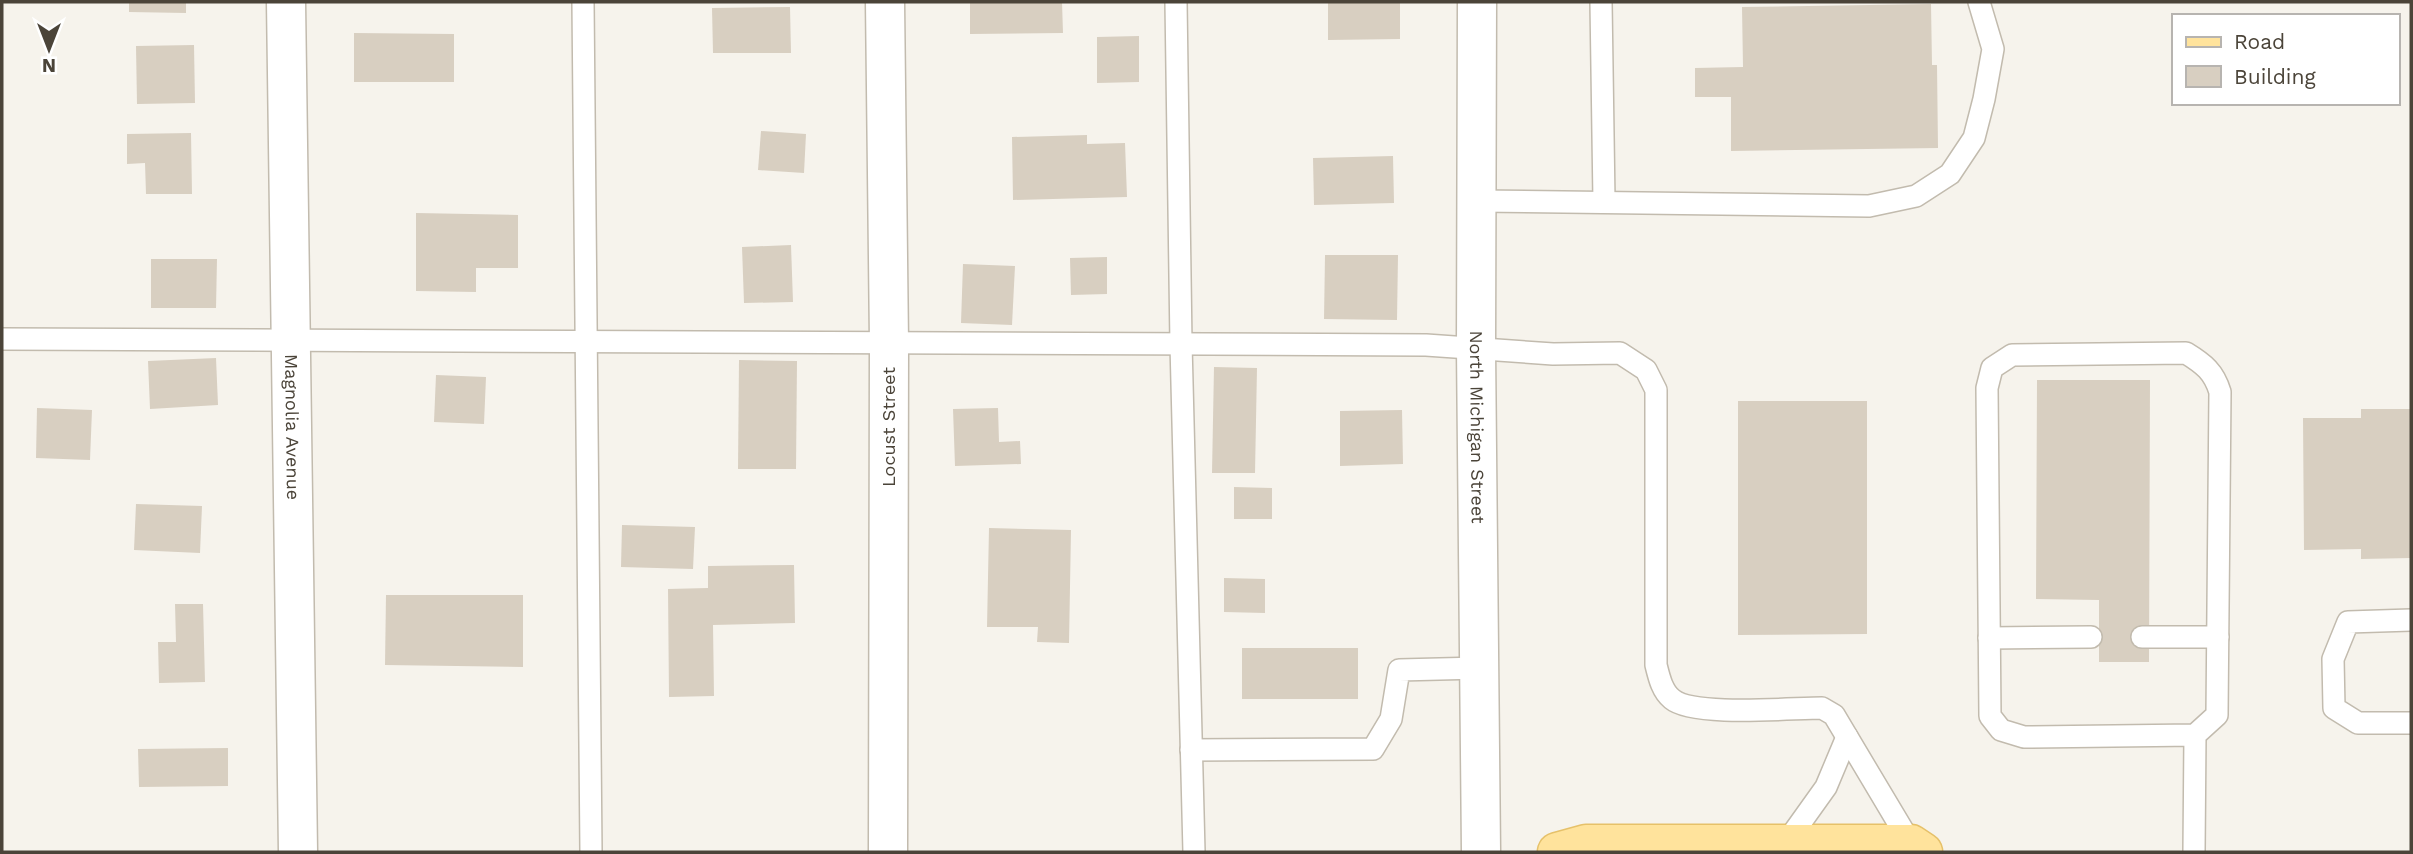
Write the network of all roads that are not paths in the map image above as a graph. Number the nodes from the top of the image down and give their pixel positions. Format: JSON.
{"nodes":[{"id":1,"x":286,"y":2,"type":"edge"},
{"id":2,"x":583,"y":2,"type":"edge"},
{"id":3,"x":885,"y":2,"type":"edge"},
{"id":4,"x":1176,"y":2,"type":"edge"},
{"id":5,"x":1477,"y":2,"type":"edge"},
{"id":6,"x":1601,"y":2,"type":"edge"},
{"id":7,"x":1979,"y":2,"type":"edge"},
{"id":8,"x":1478,"y":201,"type":"junction"},
{"id":9,"x":1604,"y":201,"type":"junction"},
{"id":10,"x":2,"y":339,"type":"edge"},
{"id":11,"x":291,"y":340,"type":"junction"},
{"id":12,"x":587,"y":342,"type":"junction"},
{"id":13,"x":889,"y":343,"type":"junction"},
{"id":14,"x":1181,"y":344,"type":"junction"},
{"id":15,"x":1476,"y":349,"type":"junction"},
{"id":16,"x":2411,"y":620,"type":"edge"},
{"id":17,"x":2091,"y":637,"type":"dead end"},
{"id":18,"x":2142,"y":637,"type":"dead end"},
{"id":19,"x":2218,"y":637,"type":"junction"},
{"id":20,"x":1989,"y":638,"type":"junction"},
{"id":21,"x":1480,"y":668,"type":"junction"},
{"id":22,"x":2411,"y":723,"type":"edge"},
{"id":23,"x":2195,"y":735,"type":"junction"},
{"id":24,"x":1847,"y":737,"type":"junction"},
{"id":25,"x":1191,"y":750,"type":"junction"},
{"id":26,"x":1786,"y":843,"type":"junction"},
{"id":27,"x":1917,"y":848,"type":"edge"},
{"id":28,"x":298,"y":852,"type":"edge"},
{"id":29,"x":591,"y":852,"type":"edge"},
{"id":30,"x":888,"y":852,"type":"edge"},
{"id":31,"x":1194,"y":852,"type":"edge"},
{"id":32,"x":1481,"y":852,"type":"edge"},
{"id":33,"x":1557,"y":852,"type":"edge"},
{"id":34,"x":2194,"y":852,"type":"edge"}],
"edges":[{"from":1,"to":11,"type":"street","name":"Magnolia Avenue"},
{"from":2,"to":12,"type":"lane"},
{"from":3,"to":13,"type":"street","name":"Locust Street"},
{"from":4,"to":14,"type":"lane"},
{"from":5,"to":8,"type":"street","name":"North Michigan Street"},
{"from":6,"to":9,"type":"lane"},
{"from":7,"to":9,"type":"lane"},
{"from":8,"to":9,"type":"lane"},
{"from":8,"to":15,"type":"street","name":"North Michigan Street"},
{"from":10,"to":11,"type":"lane"},
{"from":11,"to":12,"type":"lane"},
{"from":11,"to":28,"type":"street","name":"Magnolia Avenue"},
{"from":12,"to":13,"type":"lane"},
{"from":12,"to":29,"type":"lane"},
{"from":13,"to":14,"type":"lane"},
{"from":13,"to":30,"type":"street","name":"Locust Street"},
{"from":14,"to":15,"type":"lane"},
{"from":14,"to":25,"type":"lane"},
{"from":15,"to":21,"type":"street","name":"North Michigan Street"},
{"from":15,"to":24,"type":"lane"},
{"from":16,"to":22,"type":"lane"},
{"from":17,"to":20,"type":"lane"},
{"from":18,"to":19,"type":"lane"},
{"from":19,"to":20,"type":"lane"},
{"from":19,"to":23,"type":"lane"},
{"from":20,"to":23,"type":"lane"},
{"from":21,"to":25,"type":"lane"},
{"from":21,"to":32,"type":"street","name":"North Michigan Street"},
{"from":23,"to":34,"type":"lane"},
{"from":24,"to":26,"type":"lane"},
{"from":24,"to":27,"type":"lane"},
{"from":25,"to":31,"type":"lane"},
{"from":26,"to":27,"type":"main road"},
{"from":26,"to":33,"type":"main road"}]}
